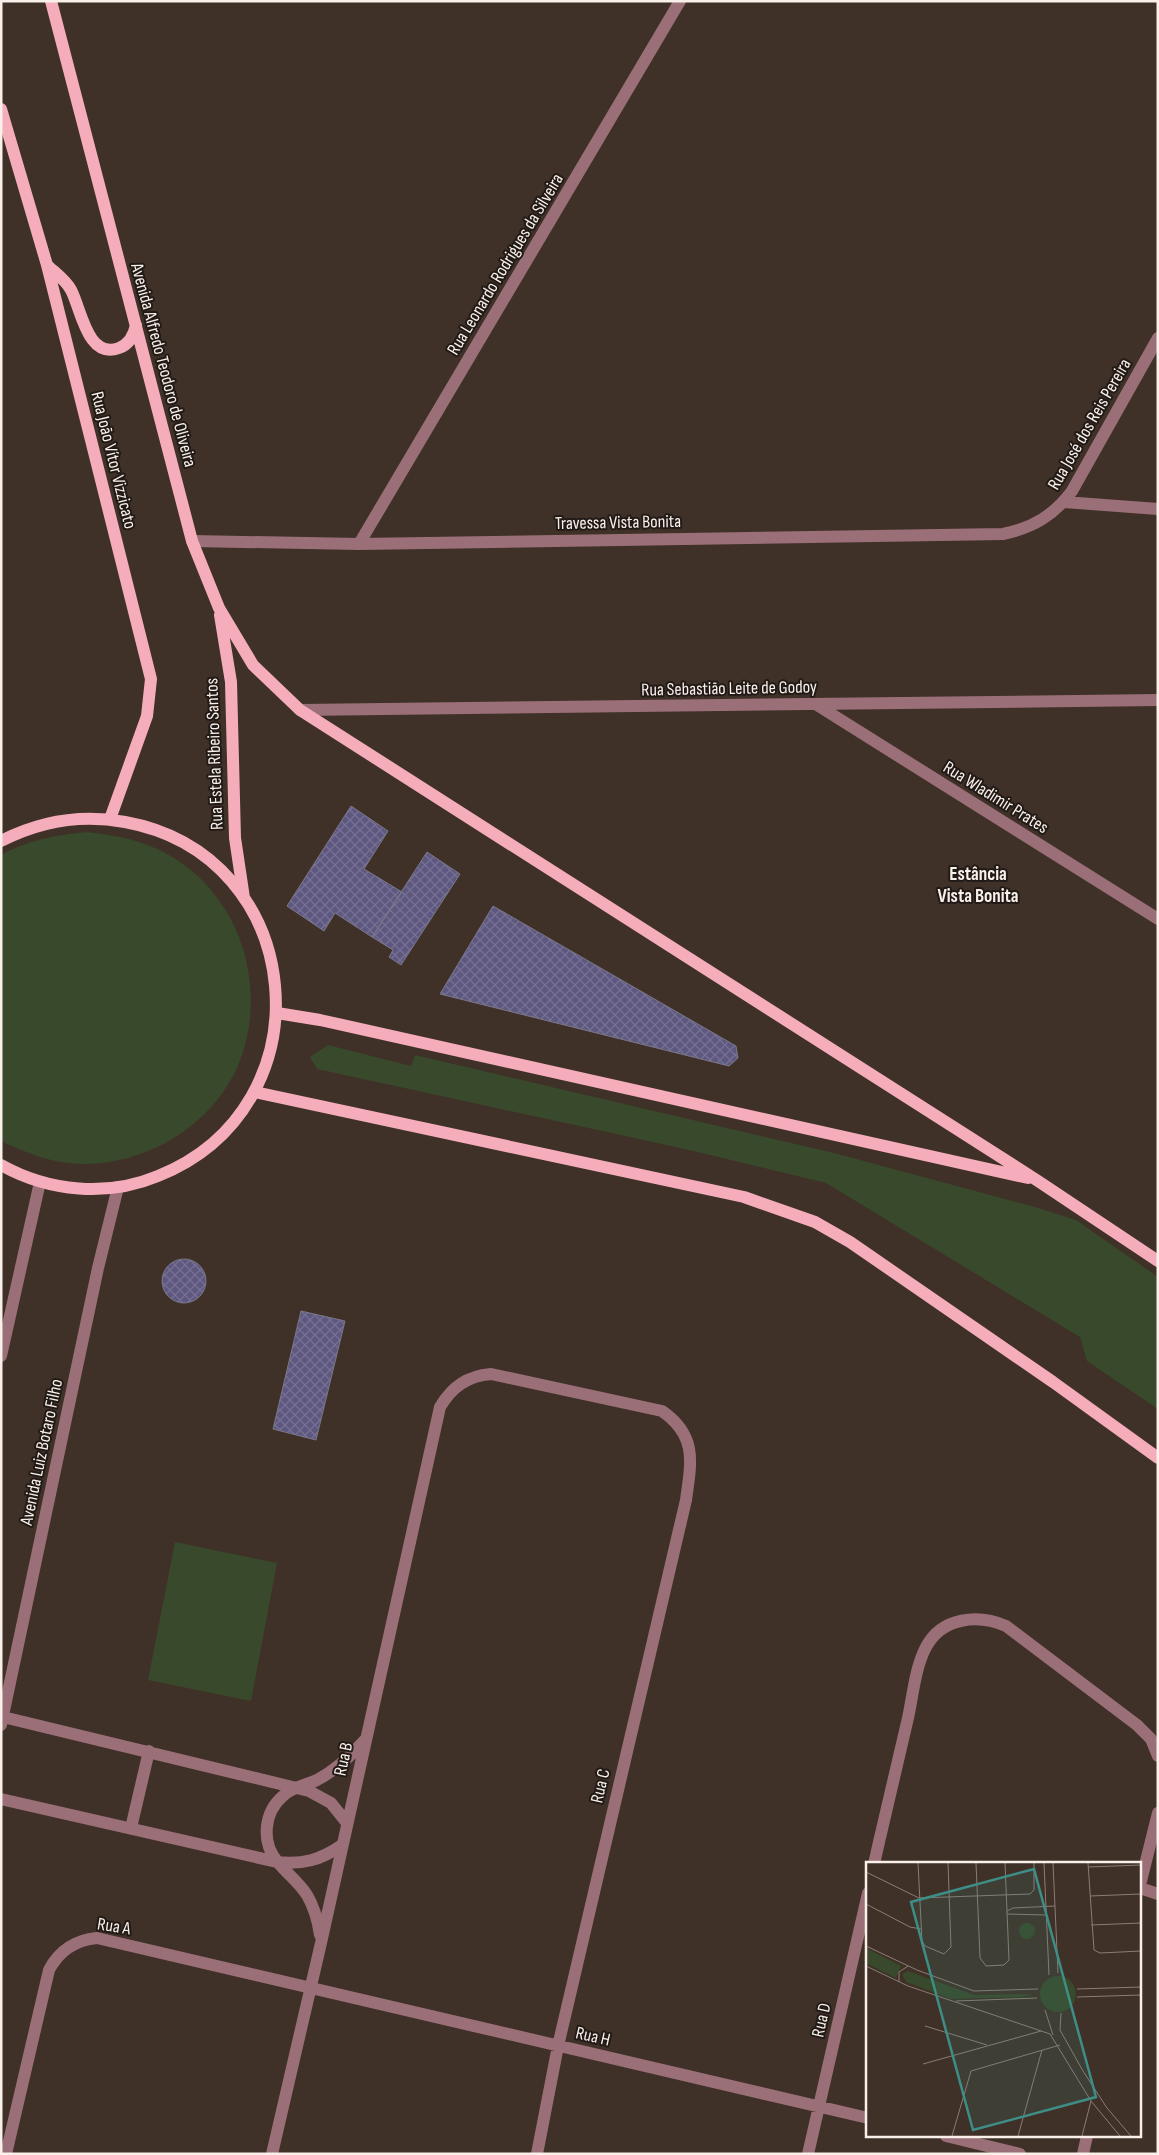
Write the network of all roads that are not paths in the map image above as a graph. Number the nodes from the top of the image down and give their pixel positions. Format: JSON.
{"nodes":[{"id":1,"x":51,"y":1,"type":"edge"},
{"id":2,"x":680,"y":1,"type":"edge"},
{"id":3,"x":1,"y":109,"type":"edge"},
{"id":4,"x":47,"y":265,"type":"junction"},
{"id":5,"x":136,"y":325,"type":"junction"},
{"id":6,"x":1158,"y":338,"type":"edge"},
{"id":7,"x":1064,"y":502,"type":"junction"},
{"id":8,"x":1158,"y":509,"type":"edge"},
{"id":9,"x":1042,"y":520,"type":"joint"},
{"id":10,"x":192,"y":541,"type":"junction"},
{"id":11,"x":359,"y":544,"type":"junction"},
{"id":12,"x":219,"y":608,"type":"junction"},
{"id":13,"x":1158,"y":700,"type":"edge"},
{"id":14,"x":816,"y":704,"type":"junction"},
{"id":15,"x":300,"y":710,"type":"junction"},
{"id":16,"x":110,"y":819,"type":"junction"},
{"id":17,"x":1,"y":841,"type":"edge"},
{"id":18,"x":244,"y":898,"type":"junction"},
{"id":19,"x":1158,"y":919,"type":"edge"},
{"id":20,"x":277,"y":1013,"type":"junction"},
{"id":21,"x":254,"y":1092,"type":"junction"},
{"id":22,"x":1,"y":1166,"type":"edge"},
{"id":23,"x":1038,"y":1180,"type":"junction"},
{"id":24,"x":40,"y":1182,"type":"junction"},
{"id":25,"x":118,"y":1187,"type":"junction"},
{"id":26,"x":1158,"y":1261,"type":"edge"},
{"id":27,"x":1,"y":1356,"type":"edge"},
{"id":28,"x":464,"y":1380,"type":"joint"},
{"id":29,"x":1158,"y":1458,"type":"edge"},
{"id":30,"x":2,"y":1721,"type":"edge"},
{"id":31,"x":365,"y":1741,"type":"junction"},
{"id":32,"x":149,"y":1751,"type":"junction"},
{"id":33,"x":1157,"y":1752,"type":"edge"},
{"id":34,"x":297,"y":1787,"type":"junction"},
{"id":35,"x":1,"y":1799,"type":"edge"},
{"id":36,"x":1158,"y":1813,"type":"edge"},
{"id":37,"x":347,"y":1823,"type":"junction"},
{"id":38,"x":131,"y":1828,"type":"junction"},
{"id":39,"x":342,"y":1846,"type":"junction"},
{"id":40,"x":277,"y":1862,"type":"junction"},
{"id":41,"x":874,"y":1862,"type":"edge"},
{"id":42,"x":1142,"y":1879,"type":"edge"},
{"id":43,"x":1142,"y":1888,"type":"edge"},
{"id":44,"x":1158,"y":1894,"type":"edge"},
{"id":45,"x":866,"y":1902,"type":"edge"},
{"id":46,"x":321,"y":1942,"type":"junction"},
{"id":47,"x":310,"y":1988,"type":"junction"},
{"id":48,"x":558,"y":2046,"type":"junction"},
{"id":49,"x":819,"y":2106,"type":"junction"},
{"id":50,"x":866,"y":2118,"type":"edge"},
{"id":51,"x":954,"y":2138,"type":"edge"},
{"id":52,"x":1087,"y":2138,"type":"edge"},
{"id":53,"x":6,"y":2154,"type":"edge"},
{"id":54,"x":272,"y":2154,"type":"edge"},
{"id":55,"x":537,"y":2154,"type":"edge"},
{"id":56,"x":808,"y":2154,"type":"edge"},
{"id":57,"x":1020,"y":2154,"type":"edge"},
{"id":58,"x":1083,"y":2154,"type":"edge"}],
"edges":[{"from":1,"to":5,"type":"main road","name":"Avenida Alfredo Teodoro de Oliveira"},
{"from":2,"to":11,"type":"street","name":"Rua Leonardo Rodrigues da Silveira"},
{"from":3,"to":4,"type":"main road","name":"Rua João Vítor Vizzicato"},
{"from":4,"to":5,"type":"main road"},
{"from":4,"to":16,"type":"main road","name":"Rua João Vítor Vizzicato"},
{"from":5,"to":10,"type":"main road","name":"Avenida Alfredo Teodoro de Oliveira"},
{"from":6,"to":7,"type":"street","name":"Rua José dos Reis Pereira"},
{"from":7,"to":8,"type":"street"},
{"from":7,"to":9,"type":"street","name":"Rua José dos Reis Pereira"},
{"from":9,"to":11,"type":"street","name":"Travessa Vista Bonita"},
{"from":10,"to":11,"type":"street","name":"Travessa Vista Bonita"},
{"from":10,"to":12,"type":"main road","name":"Avenida Alfredo Teodoro de Oliveira"},
{"from":12,"to":15,"type":"main road","name":"Avenida Alfredo Teodoro de Oliveira"},
{"from":12,"to":18,"type":"main road","name":"Rua Estela Ribeiro Santos"},
{"from":13,"to":14,"type":"street","name":"Rua Sebastião Leite de Godoy"},
{"from":14,"to":15,"type":"street","name":"Rua Sebastião Leite de Godoy"},
{"from":14,"to":19,"type":"street","name":"Rua Wladimir Prates"},
{"from":15,"to":23,"type":"main road","name":"Avenida Alfredo Teodoro de Oliveira"},
{"from":16,"to":17,"type":"main road"},
{"from":16,"to":18,"type":"main road"},
{"from":18,"to":20,"type":"main road"},
{"from":20,"to":21,"type":"main road"},
{"from":20,"to":23,"type":"main road"},
{"from":21,"to":25,"type":"main road"},
{"from":21,"to":29,"type":"main road"},
{"from":22,"to":24,"type":"main road"},
{"from":23,"to":26,"type":"main road","name":"Avenida Alfredo Teodoro de Oliveira"},
{"from":24,"to":25,"type":"main road"},
{"from":24,"to":27,"type":"street"},
{"from":25,"to":30,"type":"street","name":"Avenida Luiz Botaro Filho"},
{"from":28,"to":31,"type":"street","name":"Rua B"},
{"from":28,"to":48,"type":"street","name":"Rua C"},
{"from":30,"to":32,"type":"street"},
{"from":31,"to":34,"type":"street"},
{"from":31,"to":37,"type":"street","name":"Rua B"},
{"from":32,"to":34,"type":"street"},
{"from":32,"to":38,"type":"street"},
{"from":33,"to":41,"type":"street"},
{"from":34,"to":37,"type":"street"},
{"from":34,"to":40,"type":"street"},
{"from":35,"to":38,"type":"street"},
{"from":36,"to":42,"type":"street"},
{"from":37,"to":39,"type":"street","name":"Rua B"},
{"from":38,"to":40,"type":"street"},
{"from":39,"to":40,"type":"street"},
{"from":39,"to":46,"type":"street","name":"Rua B"},
{"from":40,"to":46,"type":"street"},
{"from":43,"to":44,"type":"street"},
{"from":45,"to":49,"type":"street","name":"Rua D"},
{"from":46,"to":47,"type":"street","name":"Rua B"},
{"from":47,"to":48,"type":"street","name":"Rua H"},
{"from":47,"to":53,"type":"street","name":"Rua A"},
{"from":47,"to":54,"type":"street","name":"Rua B"},
{"from":48,"to":49,"type":"street","name":"Rua H"},
{"from":48,"to":55,"type":"street","name":"Rua C"},
{"from":49,"to":50,"type":"street","name":"Rua H"},
{"from":49,"to":56,"type":"street","name":"Rua D"},
{"from":51,"to":57,"type":"street"},
{"from":52,"to":58,"type":"street"}]}
